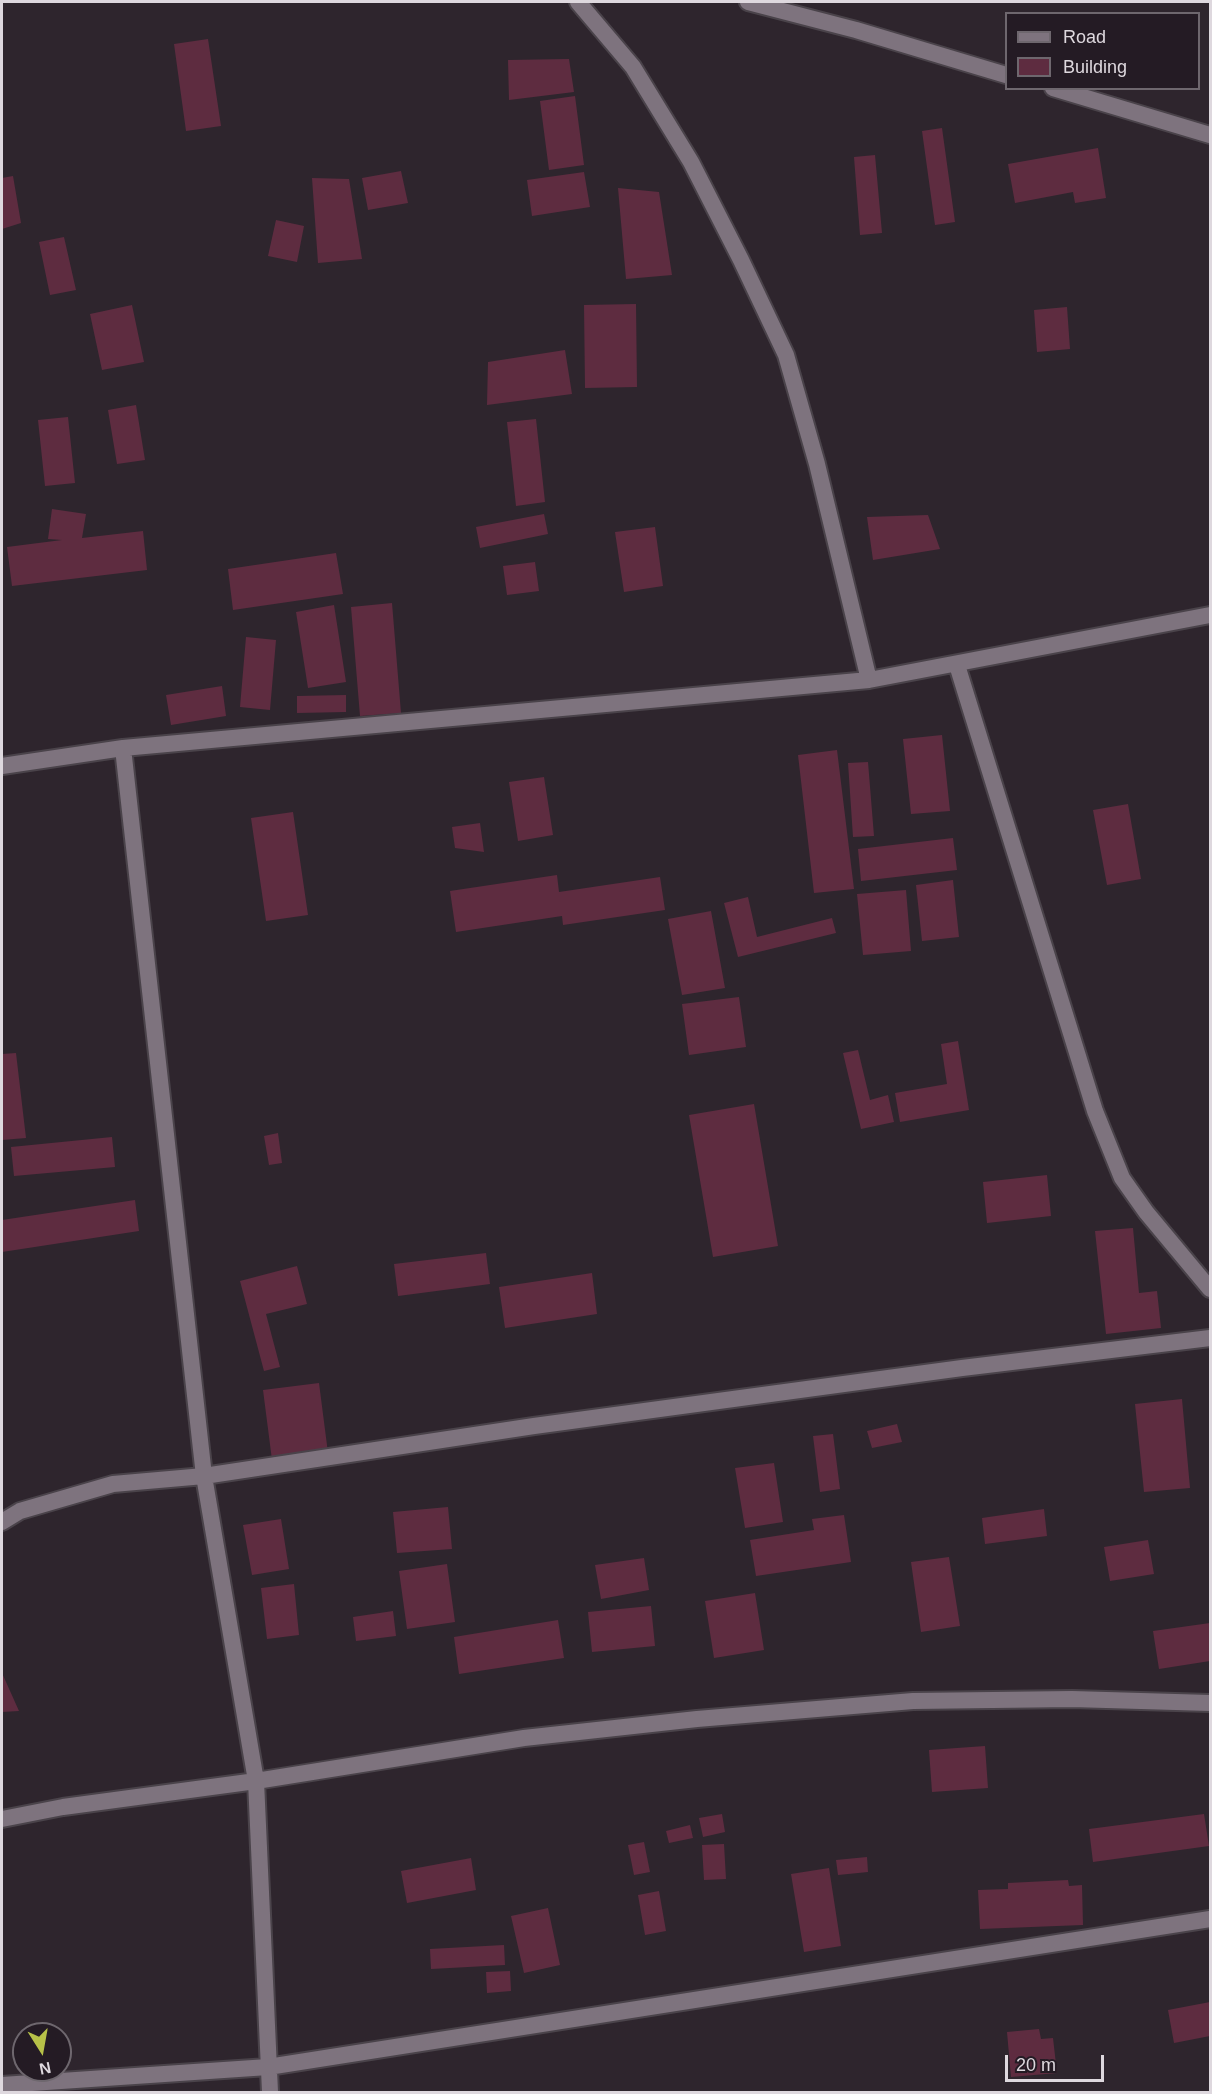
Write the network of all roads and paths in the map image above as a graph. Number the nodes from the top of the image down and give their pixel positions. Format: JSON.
{"nodes":[{"id":1,"x":579,"y":2,"type":"edge"},
{"id":2,"x":748,"y":2,"type":"edge"},
{"id":3,"x":1005,"y":75,"type":"edge"},
{"id":4,"x":1060,"y":90,"type":"edge"},
{"id":5,"x":1210,"y":135,"type":"edge"},
{"id":6,"x":1210,"y":615,"type":"edge"},
{"id":7,"x":957,"y":665,"type":"junction"},
{"id":8,"x":869,"y":680,"type":"junction"},
{"id":9,"x":123,"y":748,"type":"junction"},
{"id":10,"x":2,"y":765,"type":"edge"},
{"id":11,"x":1210,"y":1289,"type":"edge"},
{"id":12,"x":1210,"y":1338,"type":"edge"},
{"id":13,"x":204,"y":1476,"type":"junction"},
{"id":14,"x":2,"y":1522,"type":"edge"},
{"id":15,"x":1210,"y":1703,"type":"edge"},
{"id":16,"x":256,"y":1781,"type":"junction"},
{"id":17,"x":2,"y":1819,"type":"edge"},
{"id":18,"x":1210,"y":1919,"type":"edge"},
{"id":19,"x":268,"y":2067,"type":"junction"},
{"id":20,"x":2,"y":2085,"type":"edge"},
{"id":21,"x":270,"y":2092,"type":"edge"}],
"edges":[{"from":1,"to":8,"type":"street"},
{"from":2,"to":3,"type":"street"},
{"from":4,"to":5,"type":"street"},
{"from":6,"to":7,"type":"street"},
{"from":7,"to":8,"type":"street"},
{"from":7,"to":11,"type":"street"},
{"from":8,"to":9,"type":"street"},
{"from":9,"to":10,"type":"street"},
{"from":9,"to":13,"type":"street"},
{"from":12,"to":13,"type":"street"},
{"from":13,"to":14,"type":"street"},
{"from":13,"to":16,"type":"street"},
{"from":15,"to":16,"type":"street"},
{"from":16,"to":17,"type":"street"},
{"from":16,"to":19,"type":"street"},
{"from":18,"to":19,"type":"street"},
{"from":19,"to":20,"type":"street"},
{"from":19,"to":21,"type":"street"}]}
